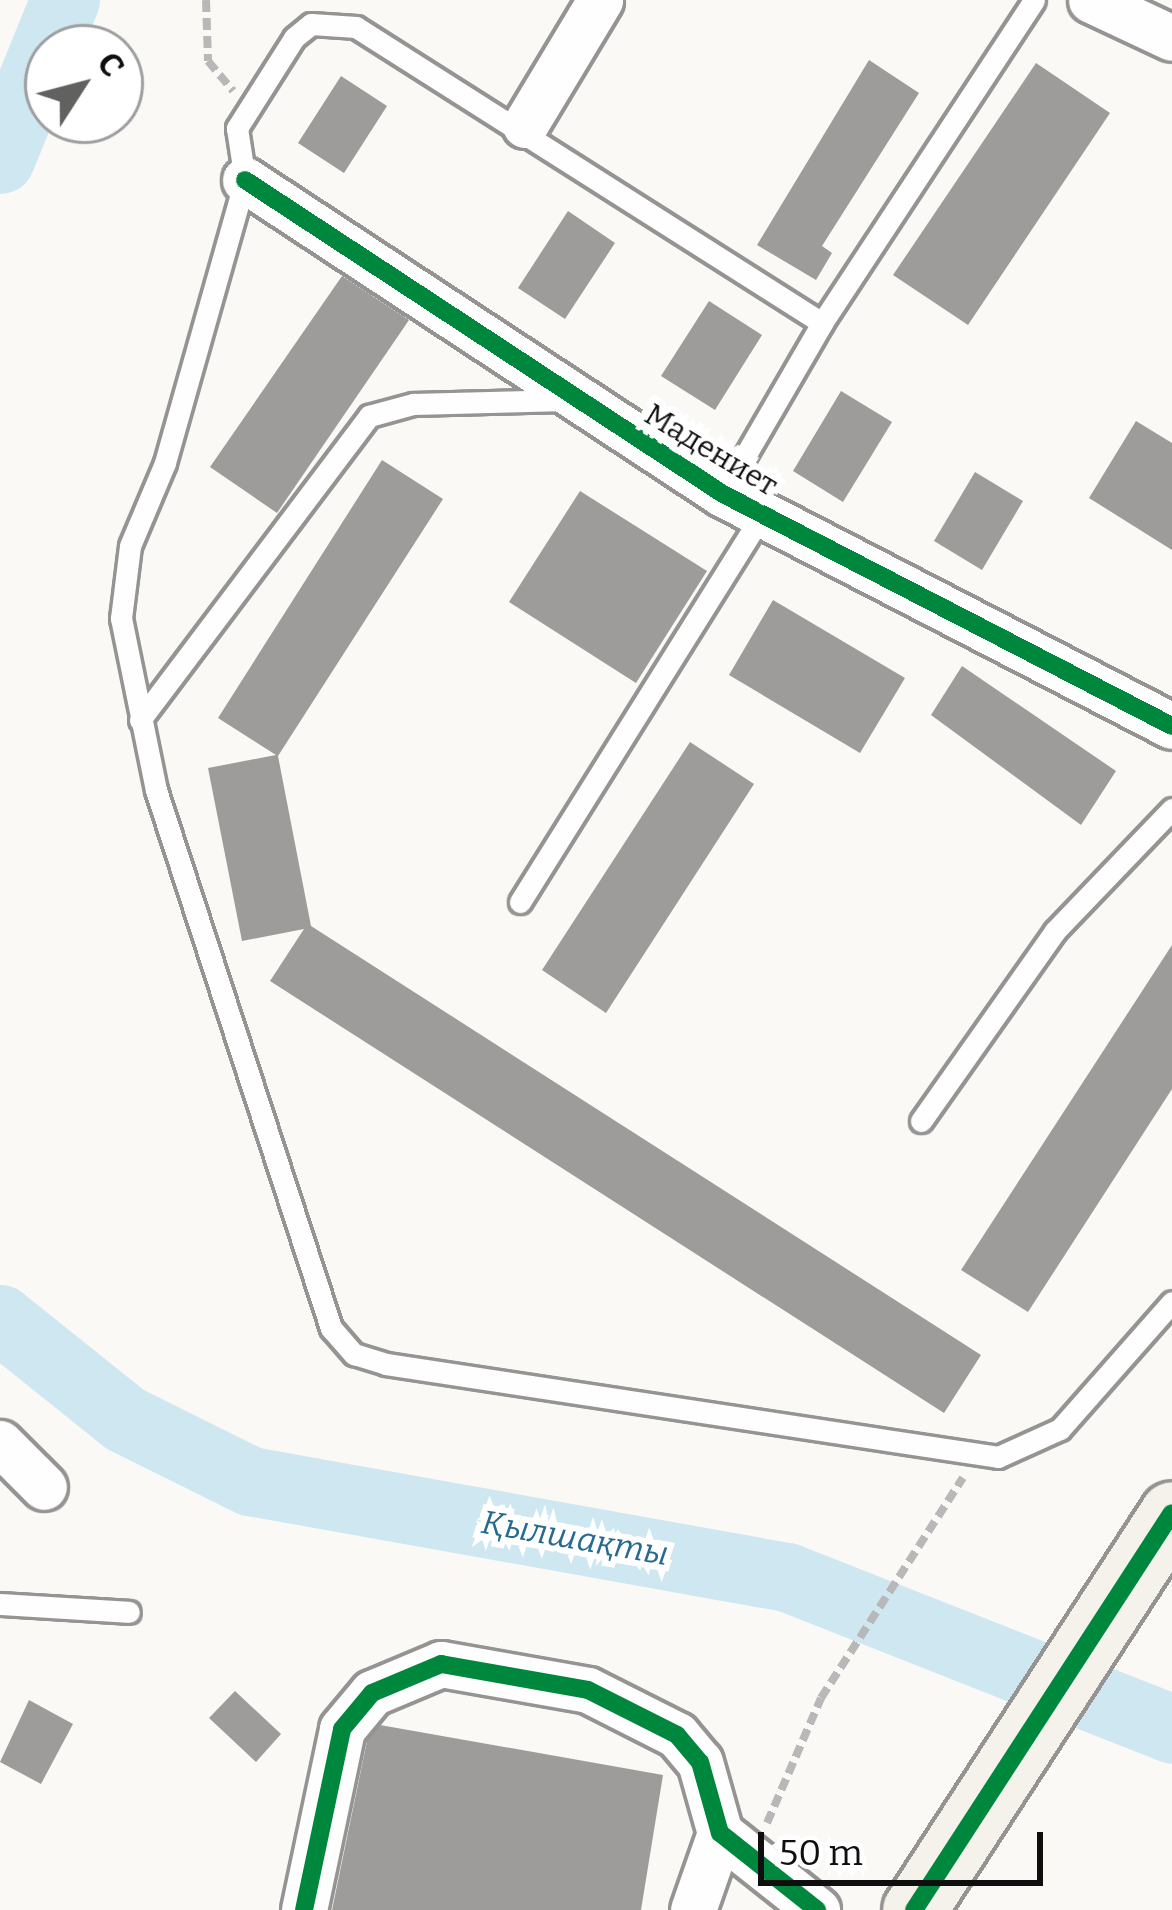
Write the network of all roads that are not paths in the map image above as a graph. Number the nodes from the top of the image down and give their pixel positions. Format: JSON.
{"nodes":[{"id":1,"x":600,"y":0,"type":"edge"},
{"id":2,"x":1034,"y":0,"type":"edge"},
{"id":3,"x":1090,"y":0,"type":"edge"},
{"id":4,"x":1172,"y":38,"type":"edge"},
{"id":5,"x":525,"y":125,"type":"junction"},
{"id":6,"x":245,"y":180,"type":"junction"},
{"id":7,"x":822,"y":323,"type":"junction"},
{"id":8,"x":572,"y":400,"type":"junction"},
{"id":9,"x":742,"y":505,"type":"junction"},
{"id":10,"x":140,"y":720,"type":"junction"},
{"id":11,"x":1172,"y":726,"type":"edge"},
{"id":12,"x":1172,"y":808,"type":"edge"},
{"id":13,"x":520,"y":902,"type":"dead end"},
{"id":14,"x":921,"y":1121,"type":"dead end"},
{"id":15,"x":1172,"y":1302,"type":"edge"},
{"id":16,"x":0,"y":1443,"type":"edge"},
{"id":17,"x":44,"y":1487,"type":"dead end"},
{"id":18,"x":1172,"y":1513,"type":"edge"},
{"id":19,"x":0,"y":1604,"type":"edge"},
{"id":20,"x":129,"y":1612,"type":"dead end"},
{"id":21,"x":735,"y":1849,"type":"junction"},
{"id":22,"x":304,"y":1910,"type":"edge"},
{"id":23,"x":693,"y":1910,"type":"edge"},
{"id":24,"x":817,"y":1910,"type":"edge"},
{"id":25,"x":914,"y":1910,"type":"edge"}],
"edges":[{"from":1,"to":5,"type":"street"},
{"from":2,"to":7,"type":"lane"},
{"from":3,"to":4,"type":"street"},
{"from":5,"to":6,"type":"lane"},
{"from":5,"to":7,"type":"lane"},
{"from":6,"to":8,"type":"street","name":"Мадениет"},
{"from":6,"to":10,"type":"lane"},
{"from":7,"to":9,"type":"lane"},
{"from":8,"to":9,"type":"street","name":"Мадениет"},
{"from":8,"to":10,"type":"lane"},
{"from":9,"to":11,"type":"street","name":"Мадениет"},
{"from":9,"to":13,"type":"lane"},
{"from":10,"to":15,"type":"lane"},
{"from":12,"to":14,"type":"lane"},
{"from":16,"to":17,"type":"street"},
{"from":18,"to":25,"type":"street"},
{"from":19,"to":20,"type":"lane"},
{"from":21,"to":22,"type":"street"},
{"from":21,"to":23,"type":"street"},
{"from":21,"to":24,"type":"street"}]}
